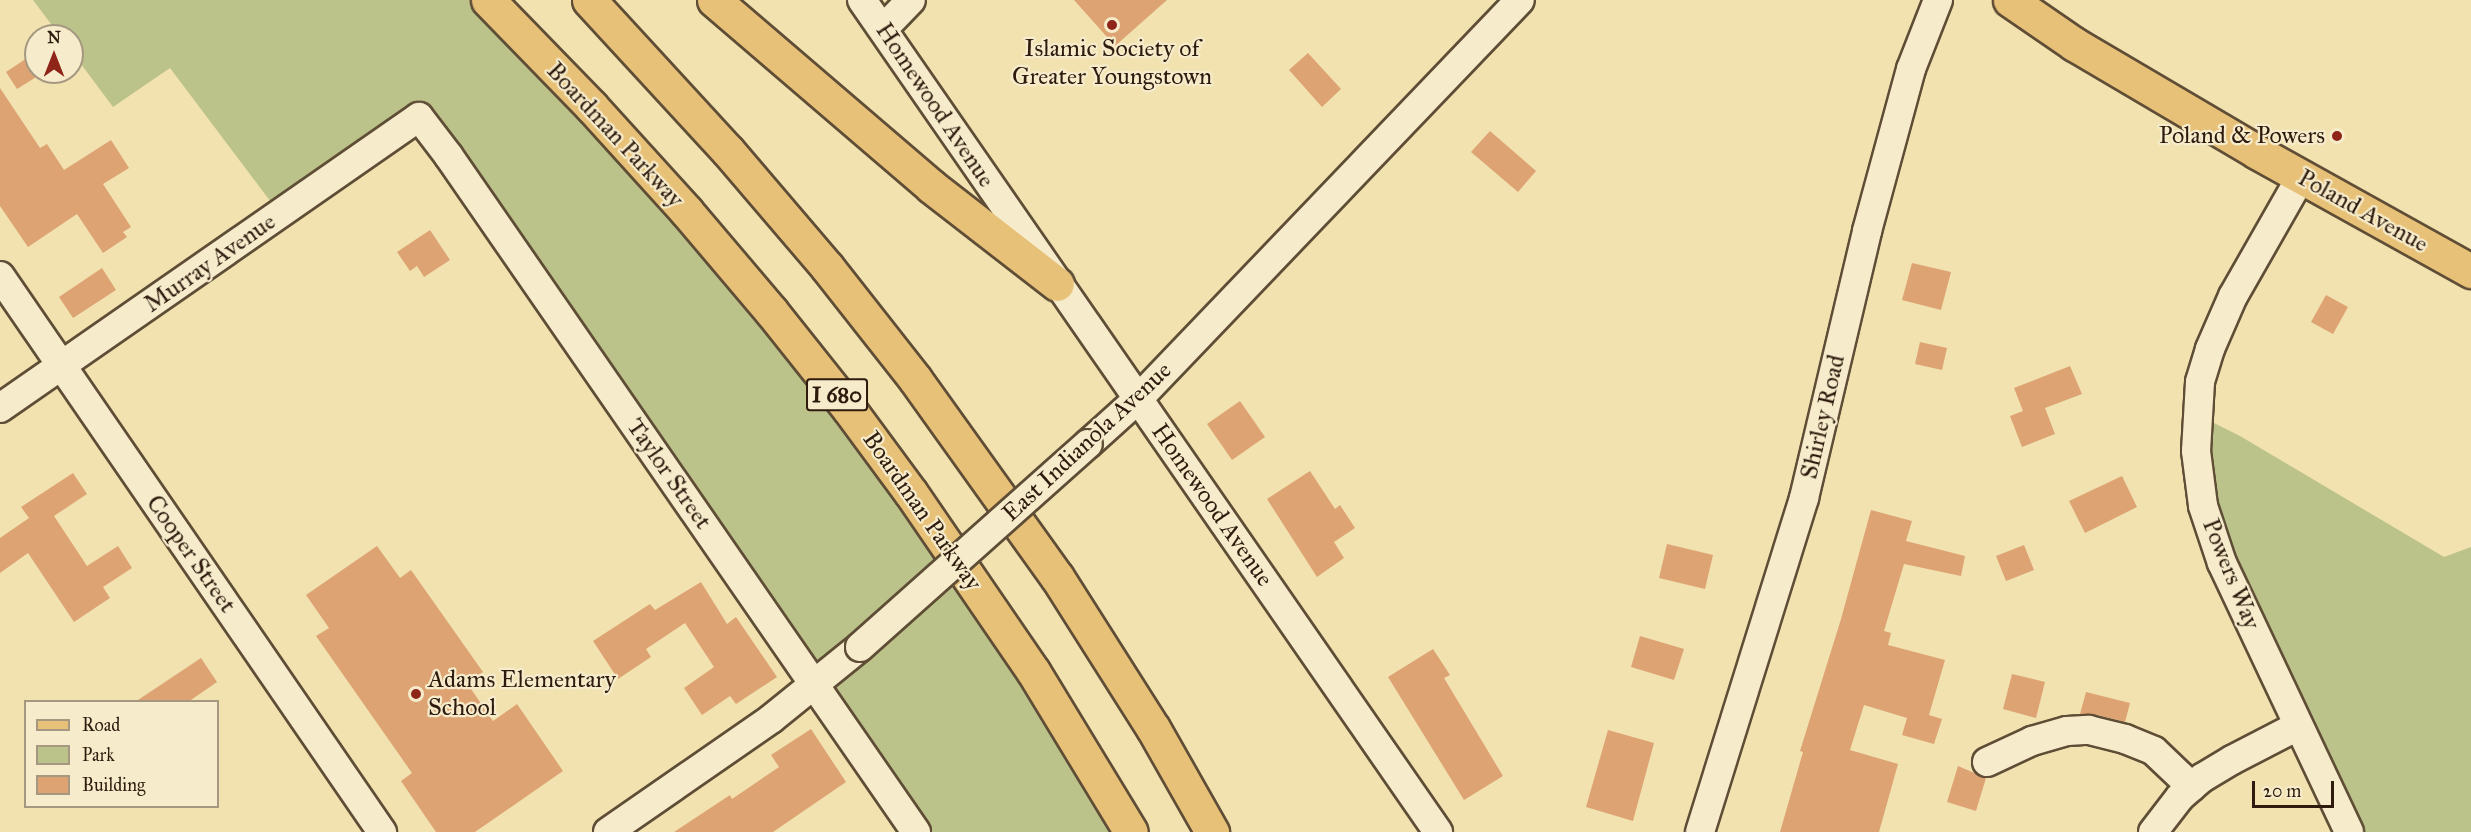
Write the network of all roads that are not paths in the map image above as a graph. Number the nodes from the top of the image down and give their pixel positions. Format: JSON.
{"nodes":[{"id":1,"x":488,"y":0,"type":"edge"},
{"id":2,"x":589,"y":0,"type":"edge"},
{"id":3,"x":714,"y":0,"type":"edge"},
{"id":4,"x":862,"y":0,"type":"edge"},
{"id":5,"x":911,"y":0,"type":"edge"},
{"id":6,"x":1520,"y":0,"type":"edge"},
{"id":7,"x":1938,"y":0,"type":"edge"},
{"id":8,"x":2010,"y":0,"type":"edge"},
{"id":9,"x":883,"y":29,"type":"junction"},
{"id":10,"x":419,"y":117,"type":"joint"},
{"id":11,"x":2301,"y":177,"type":"junction"},
{"id":12,"x":2471,"y":271,"type":"edge"},
{"id":13,"x":0,"y":276,"type":"edge"},
{"id":14,"x":1058,"y":284,"type":"junction"},
{"id":15,"x":62,"y":365,"type":"junction"},
{"id":16,"x":1138,"y":399,"type":"junction"},
{"id":17,"x":0,"y":408,"type":"edge"},
{"id":18,"x":815,"y":685,"type":"junction"},
{"id":19,"x":2298,"y":726,"type":"junction"},
{"id":20,"x":1987,"y":762,"type":"dead end"},
{"id":21,"x":2192,"y":787,"type":"junction"},
{"id":22,"x":382,"y":832,"type":"edge"},
{"id":23,"x":608,"y":832,"type":"edge"},
{"id":24,"x":916,"y":832,"type":"edge"},
{"id":25,"x":1131,"y":832,"type":"edge"},
{"id":26,"x":1212,"y":832,"type":"edge"},
{"id":27,"x":1438,"y":832,"type":"edge"},
{"id":28,"x":1700,"y":832,"type":"edge"},
{"id":29,"x":2153,"y":832,"type":"edge"},
{"id":30,"x":2349,"y":832,"type":"edge"}],
"edges":[{"from":1,"to":25,"type":"main road","name":"Boardman Parkway","number":"I 680"},
{"from":2,"to":26,"type":"main road","number":"I 680"},
{"from":3,"to":14,"type":"main road"},
{"from":4,"to":9,"type":"street","name":"Homewood Avenue"},
{"from":5,"to":9,"type":"street"},
{"from":6,"to":16,"type":"street","name":"East Indianola Avenue"},
{"from":7,"to":28,"type":"street","name":"Shirley Road"},
{"from":8,"to":11,"type":"main road","name":"Poland Avenue"},
{"from":9,"to":14,"type":"street","name":"Homewood Avenue"},
{"from":10,"to":15,"type":"street","name":"Murray Avenue"},
{"from":10,"to":18,"type":"street","name":"Taylor Street"},
{"from":11,"to":12,"type":"main road","name":"Poland Avenue"},
{"from":11,"to":19,"type":"street","name":"Powers Way"},
{"from":13,"to":15,"type":"street","name":"Cooper Street"},
{"from":14,"to":16,"type":"street","name":"Homewood Avenue"},
{"from":15,"to":17,"type":"street","name":"Murray Avenue"},
{"from":15,"to":22,"type":"street","name":"Cooper Street"},
{"from":16,"to":18,"type":"street","name":"East Indianola Avenue","bridge":true},
{"from":16,"to":27,"type":"street","name":"Homewood Avenue"},
{"from":18,"to":23,"type":"street","name":"East Indianola Avenue"},
{"from":18,"to":24,"type":"street","name":"Taylor Street"},
{"from":19,"to":21,"type":"street"},
{"from":19,"to":30,"type":"street","name":"Powers Way"},
{"from":20,"to":21,"type":"street"},
{"from":21,"to":29,"type":"street"}]}
